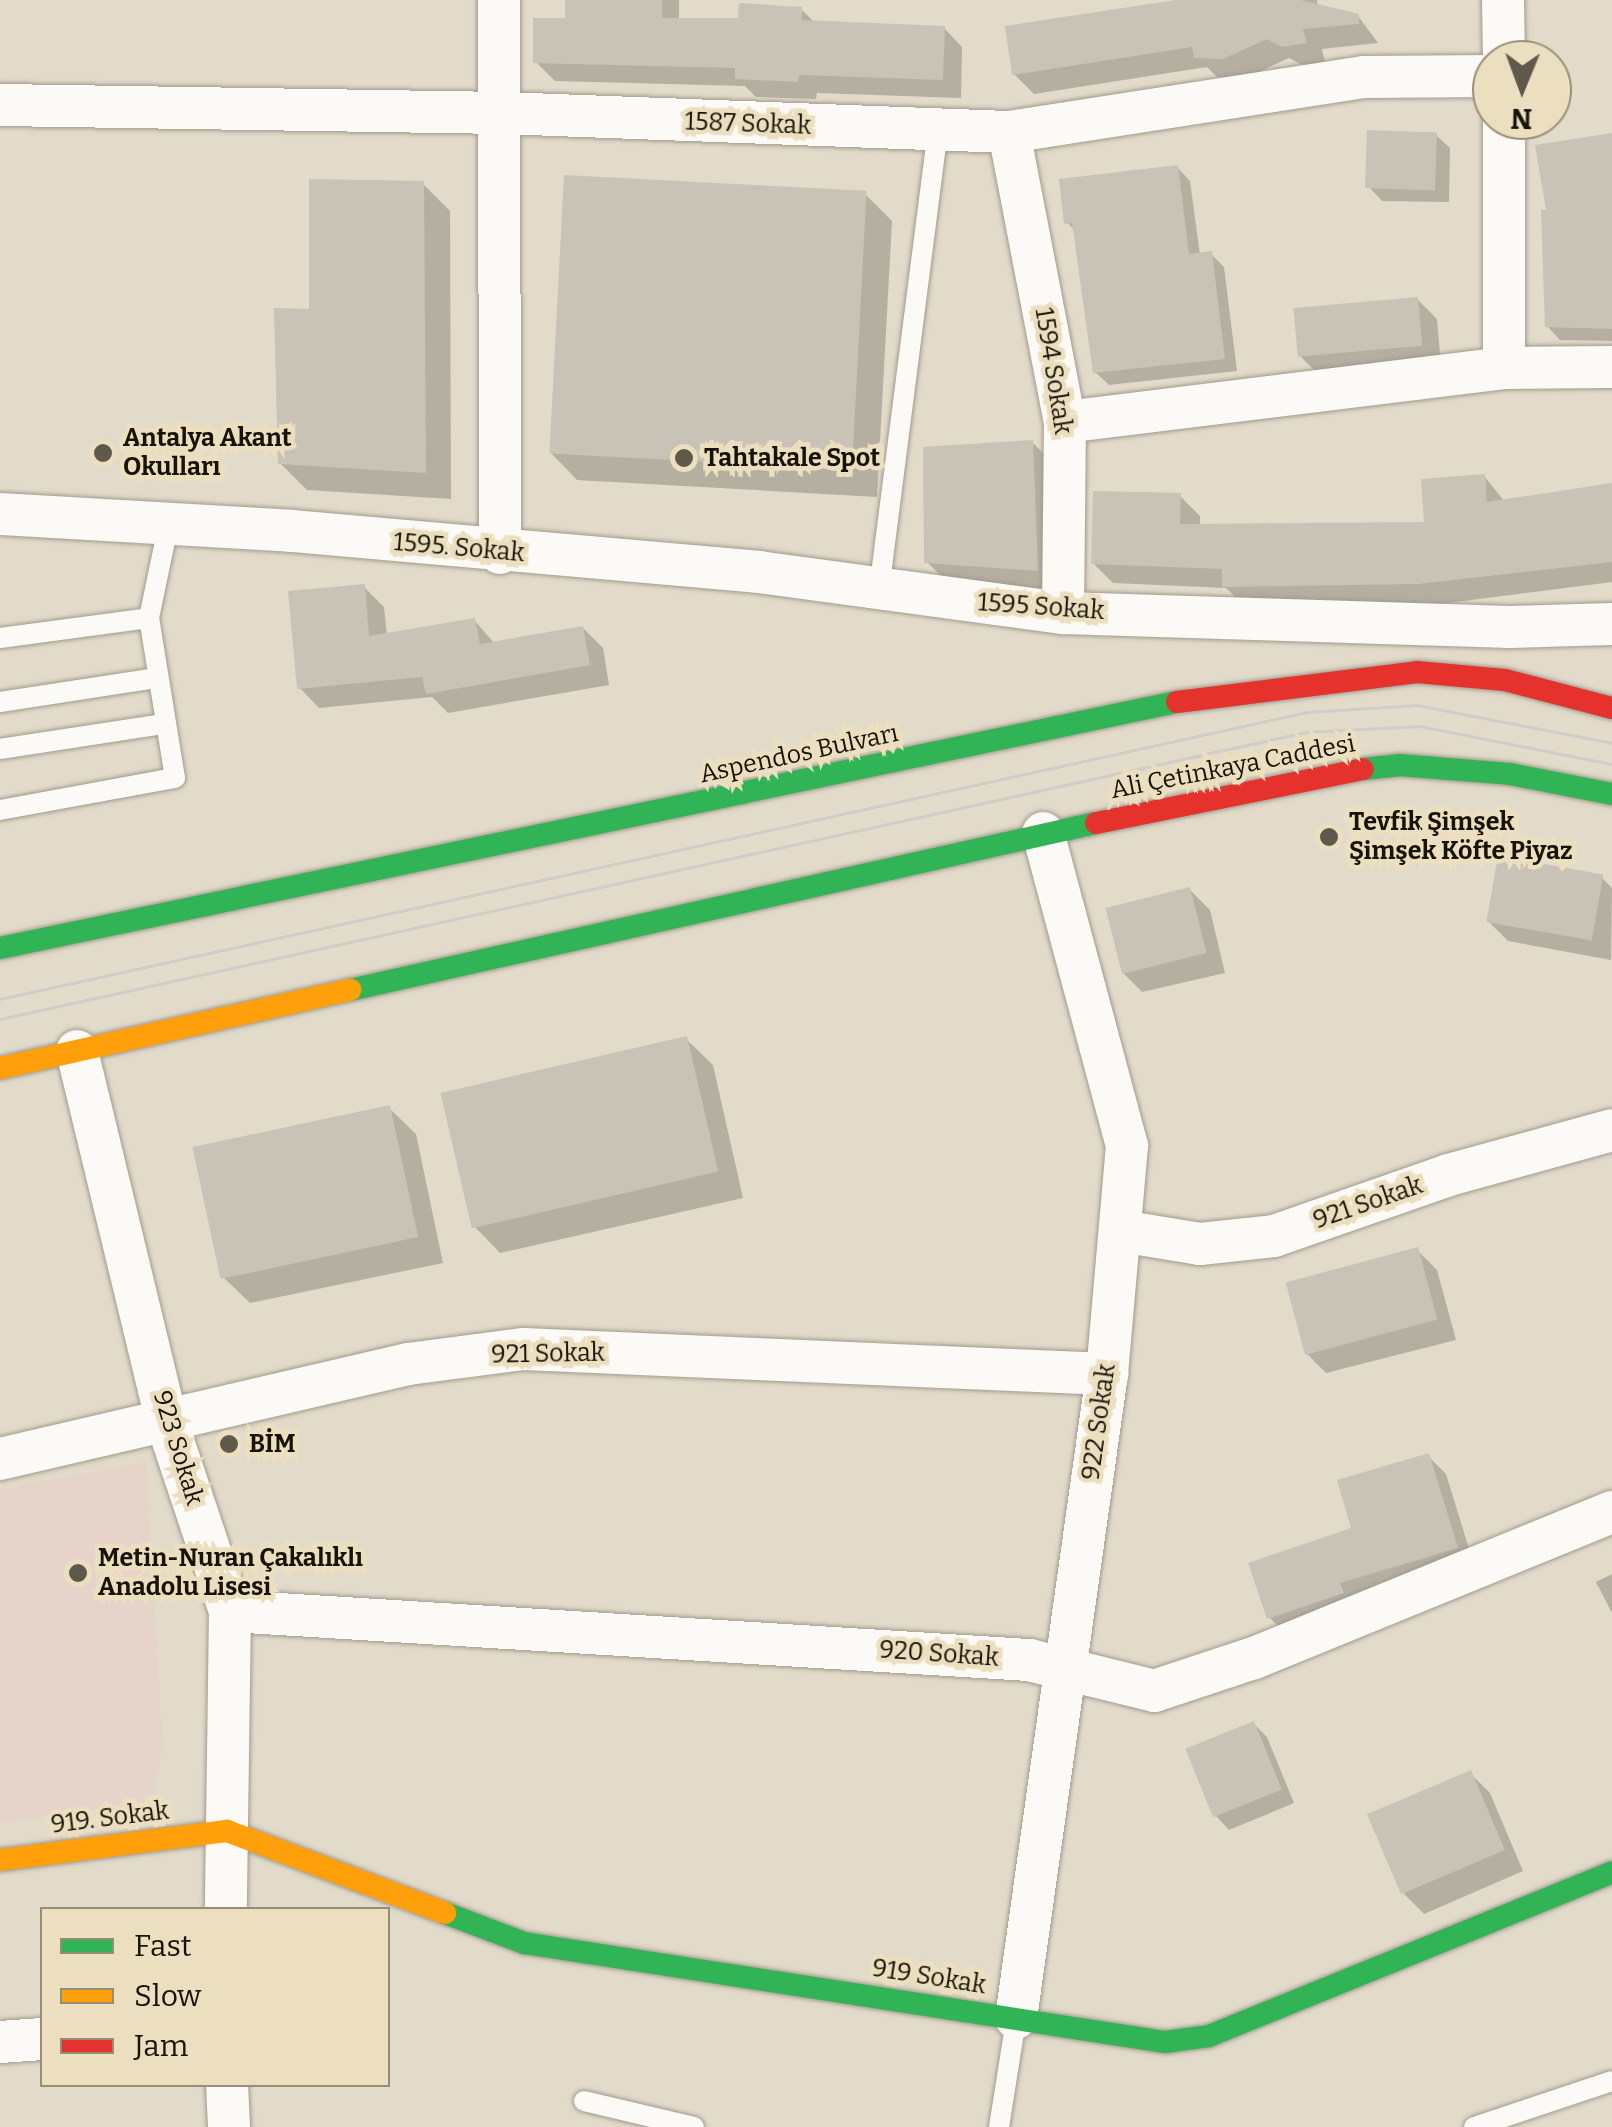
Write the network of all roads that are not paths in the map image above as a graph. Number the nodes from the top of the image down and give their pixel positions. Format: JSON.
{"nodes":[{"id":1,"x":499,"y":0,"type":"edge"},
{"id":2,"x":1503,"y":0,"type":"edge"},
{"id":3,"x":1504,"y":40,"type":"edge"},
{"id":4,"x":1472,"y":76,"type":"edge"},
{"id":5,"x":0,"y":105,"type":"edge"},
{"id":6,"x":502,"y":113,"type":"junction"},
{"id":7,"x":938,"y":132,"type":"junction"},
{"id":8,"x":1010,"y":132,"type":"junction"},
{"id":9,"x":1504,"y":140,"type":"edge"},
{"id":10,"x":1612,"y":367,"type":"edge"},
{"id":11,"x":1504,"y":368,"type":"junction"},
{"id":12,"x":1065,"y":422,"type":"junction"},
{"id":13,"x":0,"y":514,"type":"edge"},
{"id":14,"x":169,"y":522,"type":"junction"},
{"id":15,"x":500,"y":552,"type":"junction"},
{"id":16,"x":898,"y":593,"type":"junction"},
{"id":17,"x":1063,"y":613,"type":"junction"},
{"id":18,"x":149,"y":618,"type":"junction"},
{"id":19,"x":1612,"y":624,"type":"edge"},
{"id":20,"x":0,"y":638,"type":"edge"},
{"id":21,"x":158,"y":678,"type":"junction"},
{"id":22,"x":0,"y":702,"type":"edge"},
{"id":23,"x":1612,"y":708,"type":"edge"},
{"id":24,"x":164,"y":724,"type":"junction"},
{"id":25,"x":0,"y":750,"type":"edge"},
{"id":26,"x":1612,"y":794,"type":"edge"},
{"id":27,"x":0,"y":810,"type":"edge"},
{"id":28,"x":1043,"y":833,"type":"junction"},
{"id":29,"x":0,"y":948,"type":"edge"},
{"id":30,"x":77,"y":1051,"type":"junction"},
{"id":31,"x":0,"y":1068,"type":"edge"},
{"id":32,"x":1612,"y":1130,"type":"edge"},
{"id":33,"x":1121,"y":1231,"type":"junction"},
{"id":34,"x":1106,"y":1374,"type":"junction"},
{"id":35,"x":168,"y":1423,"type":"junction"},
{"id":36,"x":0,"y":1459,"type":"edge"},
{"id":37,"x":1612,"y":1512,"type":"edge"},
{"id":38,"x":230,"y":1611,"type":"junction"},
{"id":39,"x":1063,"y":1666,"type":"junction"},
{"id":40,"x":228,"y":1831,"type":"junction"},
{"id":41,"x":0,"y":1860,"type":"edge"},
{"id":42,"x":1612,"y":1872,"type":"edge"},
{"id":43,"x":226,"y":1907,"type":"edge"},
{"id":44,"x":1016,"y":2018,"type":"junction"},
{"id":45,"x":40,"y":2039,"type":"edge"},
{"id":46,"x":0,"y":2042,"type":"edge"},
{"id":47,"x":1612,"y":2081,"type":"edge"},
{"id":48,"x":227,"y":2087,"type":"edge"},
{"id":49,"x":584,"y":2101,"type":"dead end"},
{"id":50,"x":229,"y":2127,"type":"edge"},
{"id":51,"x":694,"y":2127,"type":"edge"},
{"id":52,"x":998,"y":2127,"type":"edge"},
{"id":53,"x":1474,"y":2127,"type":"edge"}],
"edges":[{"from":1,"to":6,"type":"street"},
{"from":2,"to":3,"type":"street"},
{"from":4,"to":8,"type":"street","name":"1587 Sokak"},
{"from":5,"to":6,"type":"street","name":"1587 Sokak"},
{"from":6,"to":7,"type":"street","name":"1587 Sokak"},
{"from":6,"to":15,"type":"street"},
{"from":7,"to":8,"type":"street","name":"1587 Sokak"},
{"from":7,"to":16,"type":"lane"},
{"from":8,"to":12,"type":"street","name":"1594 Sokak"},
{"from":9,"to":11,"type":"street"},
{"from":10,"to":11,"type":"street"},
{"from":11,"to":12,"type":"street"},
{"from":12,"to":17,"type":"street","name":"1594 Sokak"},
{"from":13,"to":14,"type":"street","name":"1595. Sokak"},
{"from":14,"to":15,"type":"street","name":"1595. Sokak"},
{"from":14,"to":18,"type":"lane"},
{"from":15,"to":16,"type":"street","name":"1595. Sokak"},
{"from":16,"to":17,"type":"street","name":"1595 Sokak"},
{"from":17,"to":19,"type":"street","name":"1595 Sokak"},
{"from":18,"to":20,"type":"lane"},
{"from":18,"to":21,"type":"lane"},
{"from":21,"to":22,"type":"lane"},
{"from":21,"to":24,"type":"lane"},
{"from":23,"to":29,"type":"main road","name":"Aspendos Bulvarı"},
{"from":24,"to":25,"type":"lane"},
{"from":24,"to":27,"type":"lane"},
{"from":26,"to":28,"type":"main road","name":"Ali Çetinkaya Caddesi"},
{"from":28,"to":30,"type":"main road"},
{"from":28,"to":33,"type":"street","name":"922 Sokak"},
{"from":30,"to":31,"type":"main road"},
{"from":30,"to":35,"type":"street","name":"923 Sokak"},
{"from":32,"to":33,"type":"street","name":"921 Sokak"},
{"from":33,"to":34,"type":"street","name":"922 Sokak"},
{"from":34,"to":35,"type":"street","name":"921 Sokak"},
{"from":34,"to":39,"type":"street","name":"922 Sokak"},
{"from":35,"to":36,"type":"street","name":"921 Sokak"},
{"from":35,"to":38,"type":"street","name":"923 Sokak"},
{"from":37,"to":39,"type":"street","name":"920 Sokak"},
{"from":38,"to":39,"type":"street","name":"920 Sokak"},
{"from":38,"to":40,"type":"street","name":"923 Sokak"},
{"from":39,"to":44,"type":"street","name":"922 Sokak"},
{"from":40,"to":41,"type":"main road","name":"919. Sokak"},
{"from":40,"to":43,"type":"street","name":"923 Sokak"},
{"from":40,"to":44,"type":"main road","name":"919 Sokak"},
{"from":42,"to":44,"type":"main road","name":"919 Sokak"},
{"from":44,"to":52,"type":"lane"},
{"from":45,"to":46,"type":"street"},
{"from":47,"to":53,"type":"lane"},
{"from":48,"to":50,"type":"street"},
{"from":49,"to":51,"type":"lane"}]}
